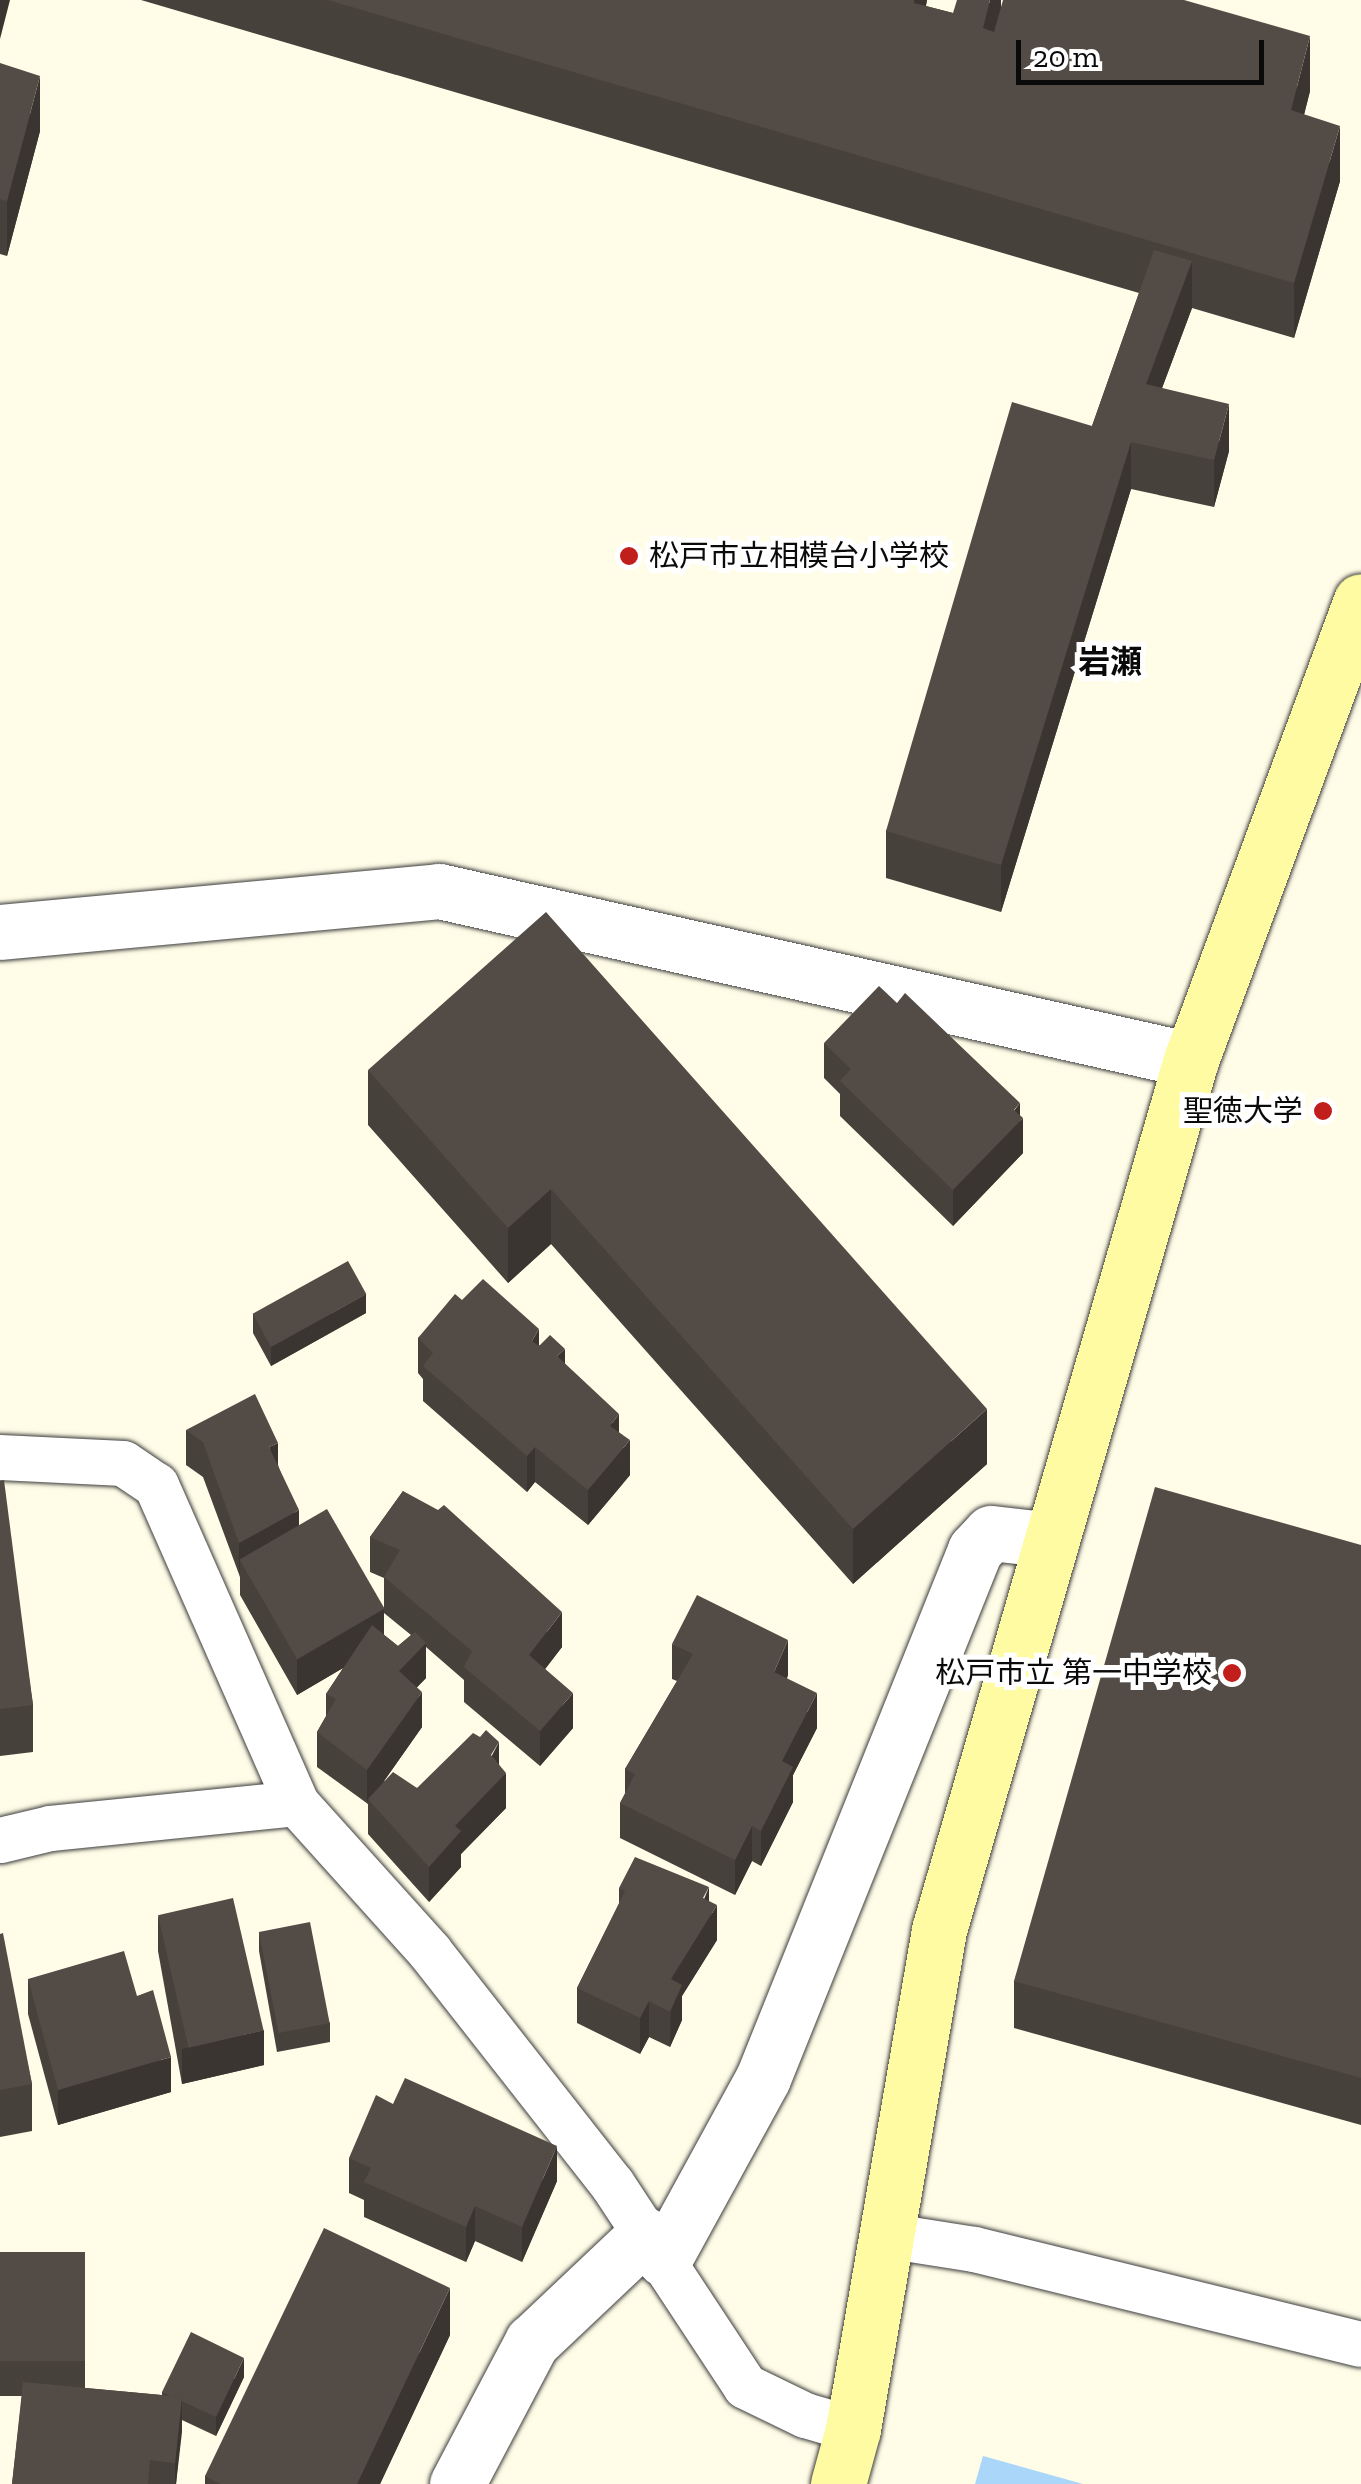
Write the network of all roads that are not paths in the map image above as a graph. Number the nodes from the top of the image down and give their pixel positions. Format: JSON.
{"nodes":[{"id":1,"x":1361,"y":601,"type":"edge"},
{"id":2,"x":0,"y":932,"type":"edge"},
{"id":3,"x":1191,"y":1060,"type":"junction"},
{"id":4,"x":0,"y":1457,"type":"edge"},
{"id":5,"x":1052,"y":1540,"type":"junction"},
{"id":6,"x":296,"y":1802,"type":"junction"},
{"id":7,"x":0,"y":1840,"type":"edge"},
{"id":8,"x":884,"y":2234,"type":"junction"},
{"id":9,"x":654,"y":2247,"type":"junction"},
{"id":10,"x":1361,"y":2344,"type":"edge"},
{"id":11,"x":854,"y":2429,"type":"junction"},
{"id":12,"x":457,"y":2484,"type":"edge"},
{"id":13,"x":838,"y":2484,"type":"edge"}],
"edges":[{"from":1,"to":3,"type":"street"},
{"from":2,"to":3,"type":"street"},
{"from":3,"to":5,"type":"street"},
{"from":4,"to":6,"type":"lane"},
{"from":5,"to":8,"type":"street"},
{"from":5,"to":9,"type":"street"},
{"from":6,"to":7,"type":"lane"},
{"from":6,"to":9,"type":"lane"},
{"from":8,"to":10,"type":"lane"},
{"from":8,"to":11,"type":"street"},
{"from":9,"to":11,"type":"lane"},
{"from":9,"to":12,"type":"street"},
{"from":11,"to":13,"type":"street"}]}
